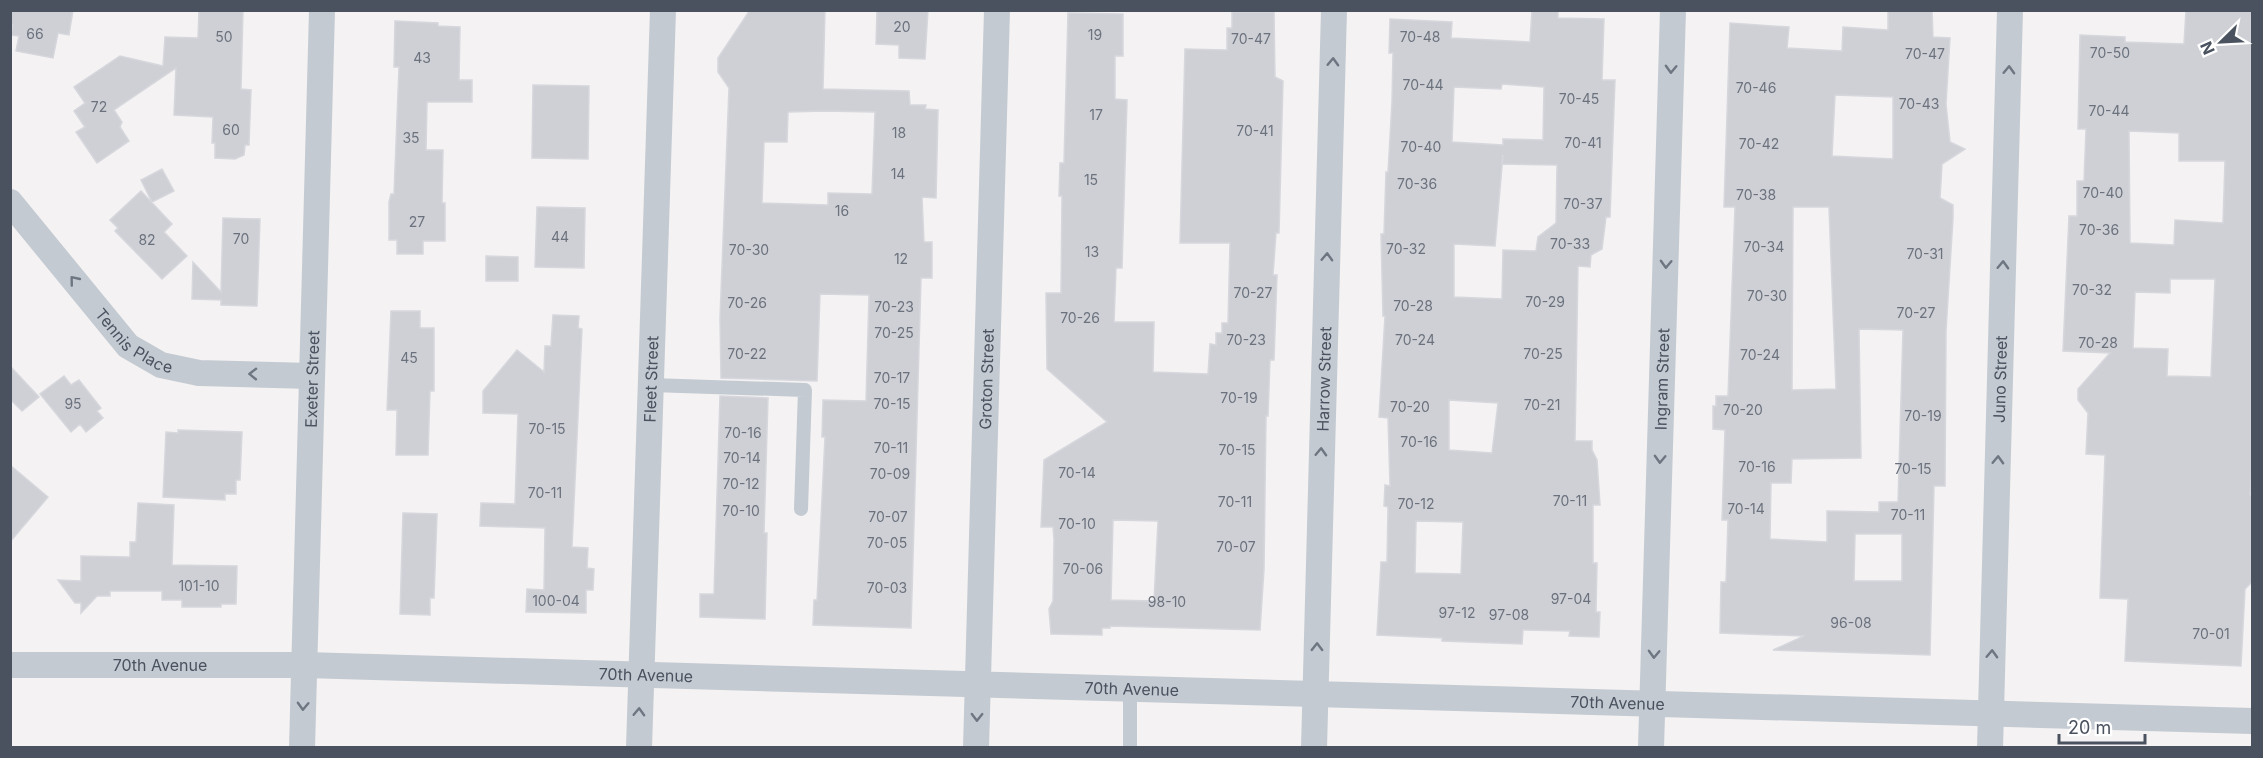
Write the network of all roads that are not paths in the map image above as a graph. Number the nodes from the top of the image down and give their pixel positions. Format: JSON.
{"nodes":[{"id":1,"x":322,"y":10,"type":"edge"},
{"id":2,"x":663,"y":10,"type":"edge"},
{"id":3,"x":997,"y":10,"type":"edge"},
{"id":4,"x":1334,"y":10,"type":"edge"},
{"id":5,"x":1673,"y":10,"type":"edge"},
{"id":6,"x":2010,"y":10,"type":"edge"},
{"id":7,"x":10,"y":202,"type":"edge"},
{"id":8,"x":312,"y":376,"type":"junction"},
{"id":9,"x":651,"y":385,"type":"junction"},
{"id":10,"x":801,"y":509,"type":"dead end"},
{"id":11,"x":10,"y":664,"type":"edge"},
{"id":12,"x":304,"y":665,"type":"junction"},
{"id":13,"x":640,"y":676,"type":"junction"},
{"id":14,"x":978,"y":686,"type":"junction"},
{"id":15,"x":1130,"y":691,"type":"junction"},
{"id":16,"x":1316,"y":695,"type":"junction"},
{"id":17,"x":1653,"y":705,"type":"junction"},
{"id":18,"x":1991,"y":713,"type":"junction"},
{"id":19,"x":2253,"y":721,"type":"edge"},
{"id":20,"x":302,"y":747,"type":"edge"},
{"id":21,"x":639,"y":747,"type":"edge"},
{"id":22,"x":976,"y":747,"type":"edge"},
{"id":23,"x":1130,"y":747,"type":"edge"},
{"id":24,"x":1314,"y":747,"type":"edge"},
{"id":25,"x":1652,"y":747,"type":"edge"},
{"id":26,"x":1990,"y":747,"type":"edge"}],
"edges":[{"from":1,"to":8,"type":"street","name":"Exeter Street"},
{"from":2,"to":9,"type":"street","name":"Fleet Street"},
{"from":3,"to":14,"type":"street","name":"Groton Street"},
{"from":16,"to":4,"type":"street","name":"Harrow Street","one_way":true},
{"from":5,"to":17,"type":"street","name":"Ingram Street","one_way":true},
{"from":18,"to":6,"type":"street","name":"Juno Street","one_way":true},
{"from":8,"to":7,"type":"street","name":"Tennis Place","one_way":true},
{"from":8,"to":12,"type":"street","name":"Exeter Street"},
{"from":9,"to":10,"type":"lane"},
{"from":9,"to":13,"type":"street","name":"Fleet Street"},
{"from":11,"to":12,"type":"street","name":"70th Avenue"},
{"from":12,"to":13,"type":"street","name":"70th Avenue"},
{"from":12,"to":20,"type":"street","name":"Exeter Street","one_way":true},
{"from":13,"to":14,"type":"street","name":"70th Avenue"},
{"from":21,"to":13,"type":"street","name":"Fleet Street","one_way":true},
{"from":14,"to":15,"type":"street","name":"70th Avenue"},
{"from":14,"to":22,"type":"street","name":"Groton Street","one_way":true},
{"from":15,"to":16,"type":"street","name":"70th Avenue"},
{"from":15,"to":23,"type":"lane"},
{"from":16,"to":17,"type":"street","name":"70th Avenue"},
{"from":16,"to":24,"type":"street","name":"Harrow Street"},
{"from":17,"to":18,"type":"street","name":"70th Avenue"},
{"from":17,"to":25,"type":"street","name":"Ingram Street"},
{"from":18,"to":19,"type":"street","name":"70th Avenue"},
{"from":18,"to":26,"type":"street","name":"Juno Street"}]}
